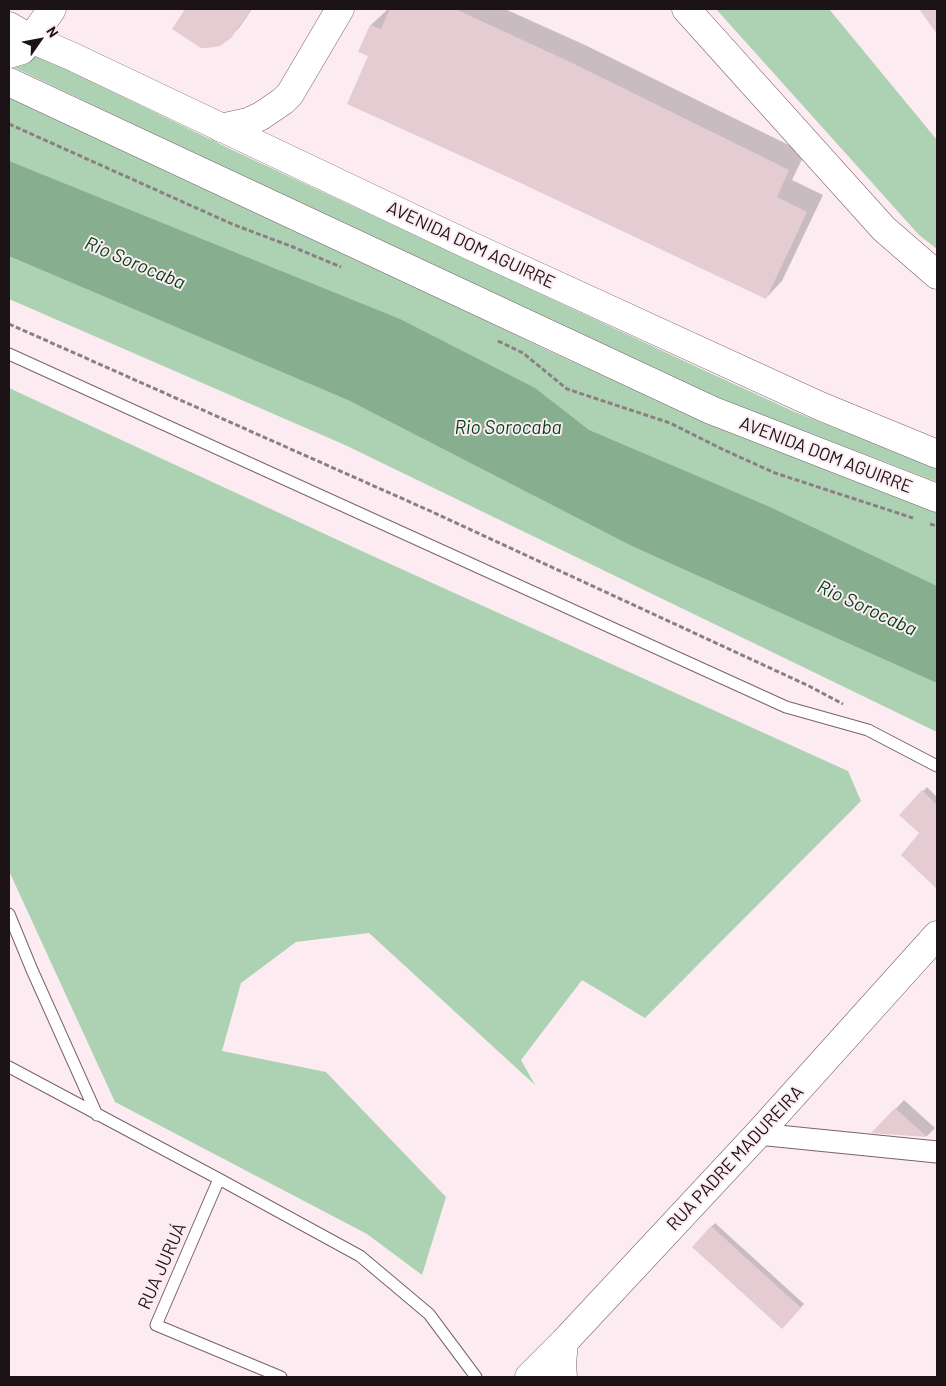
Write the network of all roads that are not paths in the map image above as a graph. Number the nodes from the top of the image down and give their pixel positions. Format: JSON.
{"nodes":[{"id":1,"x":52,"y":9,"type":"edge"},
{"id":2,"x":340,"y":9,"type":"edge"},
{"id":3,"x":686,"y":9,"type":"edge"},
{"id":4,"x":20,"y":33,"type":"edge"},
{"id":5,"x":9,"y":54,"type":"edge"},
{"id":6,"x":9,"y":82,"type":"edge"},
{"id":7,"x":222,"y":128,"type":"junction"},
{"id":8,"x":937,"y":275,"type":"edge"},
{"id":9,"x":9,"y":354,"type":"edge"},
{"id":10,"x":937,"y":454,"type":"edge"},
{"id":11,"x":937,"y":498,"type":"edge"},
{"id":12,"x":937,"y":766,"type":"edge"},
{"id":13,"x":9,"y":914,"type":"edge"},
{"id":14,"x":937,"y":935,"type":"edge"},
{"id":15,"x":9,"y":1067,"type":"edge"},
{"id":16,"x":97,"y":1115,"type":"junction"},
{"id":17,"x":758,"y":1134,"type":"junction"},
{"id":18,"x":937,"y":1152,"type":"edge"},
{"id":19,"x":219,"y":1179,"type":"junction"},
{"id":20,"x":564,"y":1342,"type":"junction"},
{"id":21,"x":281,"y":1377,"type":"edge"},
{"id":22,"x":476,"y":1377,"type":"edge"},
{"id":23,"x":529,"y":1377,"type":"edge"},
{"id":24,"x":563,"y":1377,"type":"edge"}],
"edges":[{"from":1,"to":4,"type":"main road"},
{"from":2,"to":7,"type":"main road"},
{"from":3,"to":8,"type":"main road"},
{"from":4,"to":5,"type":"main road"},
{"from":4,"to":7,"type":"main road","name":"AVENIDA DOM AGUIRRE"},
{"from":6,"to":11,"type":"main road","name":"AVENIDA DOM AGUIRRE"},
{"from":7,"to":10,"type":"main road","name":"AVENIDA DOM AGUIRRE"},
{"from":9,"to":12,"type":"lane"},
{"from":13,"to":16,"type":"lane"},
{"from":14,"to":17,"type":"main road","name":"RUA PADRE MADUREIRA"},
{"from":15,"to":16,"type":"lane"},
{"from":16,"to":19,"type":"lane"},
{"from":17,"to":18,"type":"street"},
{"from":17,"to":20,"type":"main road","name":"RUA PADRE MADUREIRA"},
{"from":19,"to":21,"type":"lane","name":"RUA JURUÁ"},
{"from":19,"to":22,"type":"lane"},
{"from":20,"to":23,"type":"main road","name":"RUA PADRE MADUREIRA"},
{"from":20,"to":24,"type":"main road"}]}
